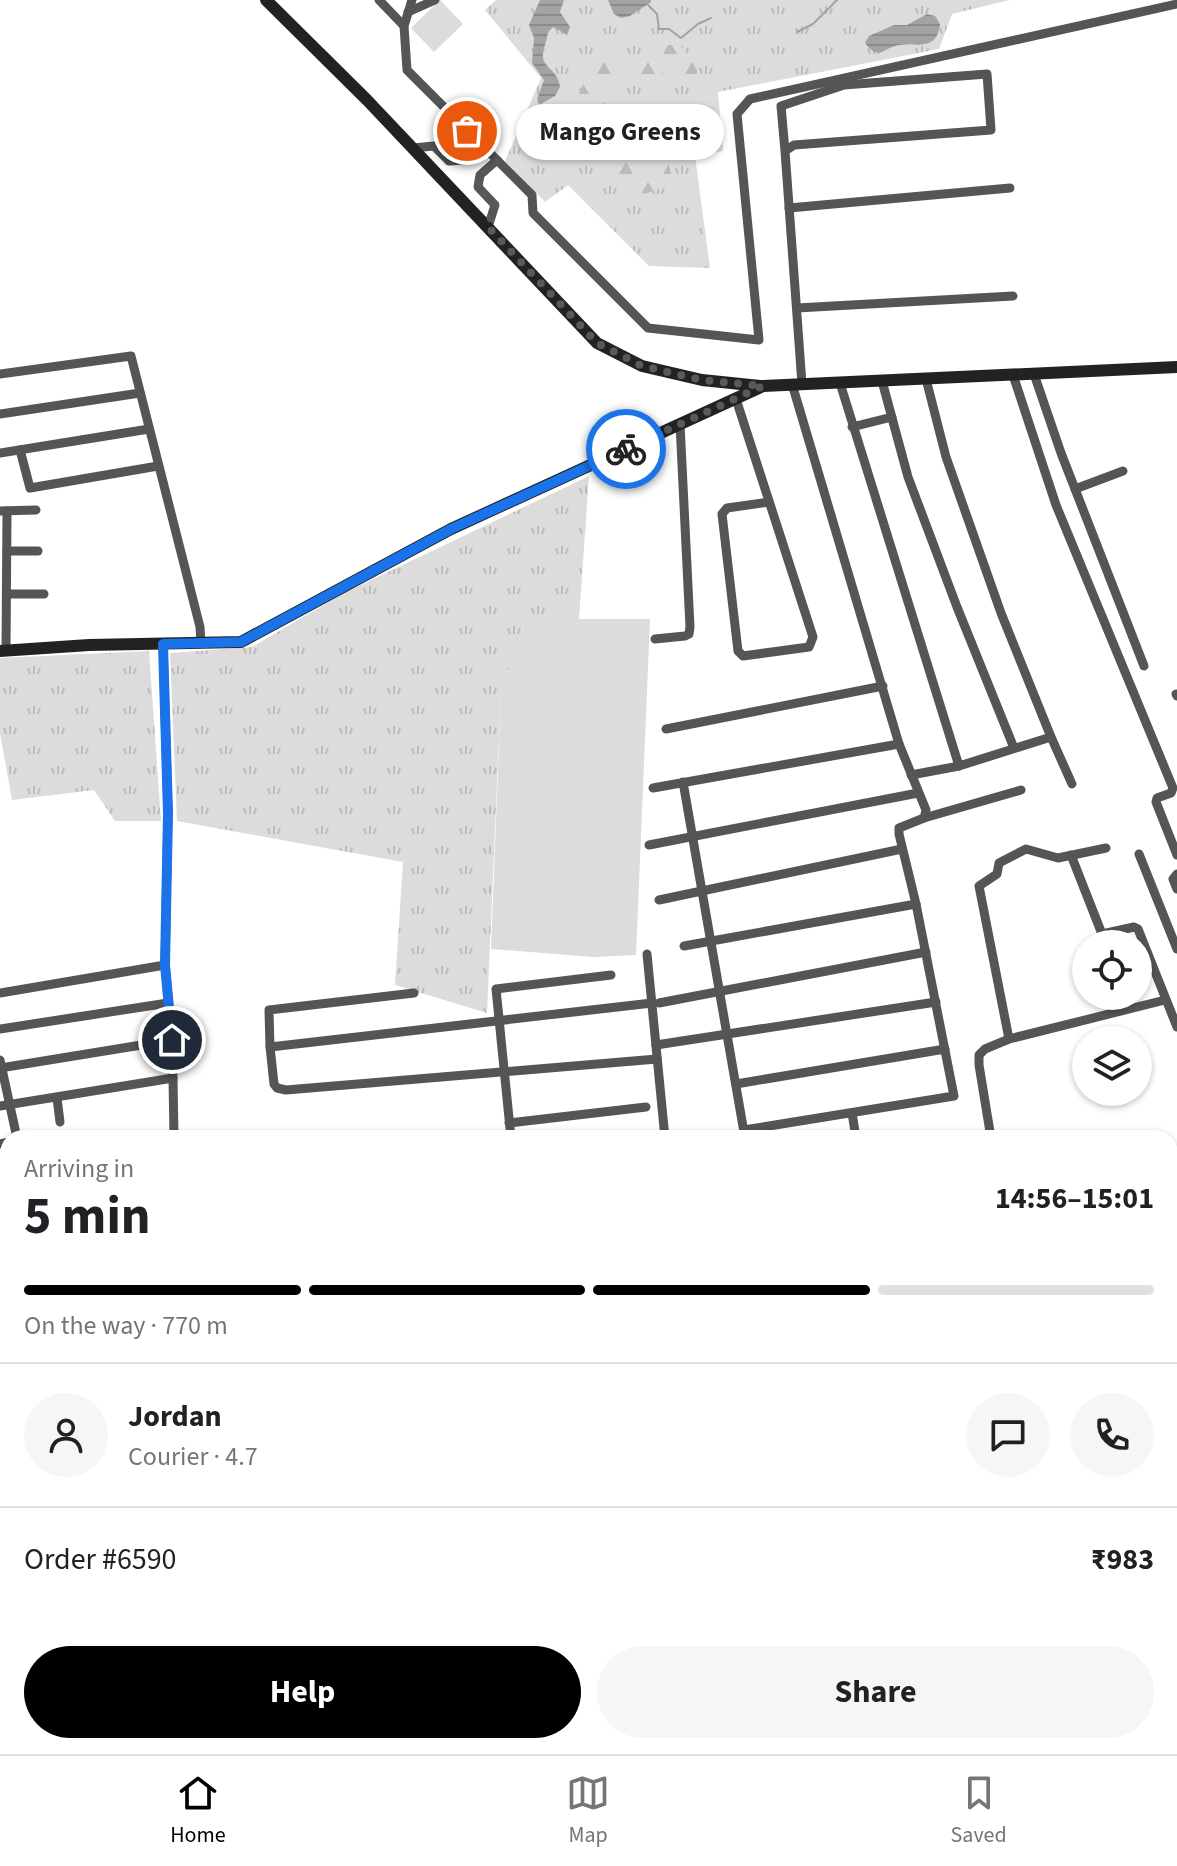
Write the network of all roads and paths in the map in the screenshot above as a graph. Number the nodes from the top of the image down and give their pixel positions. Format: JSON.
{"nodes":[{"id":1,"x":266,"y":0,"type":"edge"},
{"id":2,"x":379,"y":0,"type":"edge"},
{"id":3,"x":412,"y":0,"type":"edge"},
{"id":4,"x":435,"y":0,"type":"edge"},
{"id":5,"x":1177,"y":4,"type":"edge"},
{"id":6,"x":408,"y":12,"type":"junction"},
{"id":7,"x":404,"y":26,"type":"junction"},
{"id":8,"x":481,"y":145,"type":"junction"},
{"id":9,"x":413,"y":148,"type":"junction"},
{"id":10,"x":785,"y":151,"type":"junction"},
{"id":11,"x":497,"y":160,"type":"junction"},
{"id":12,"x":1010,"y":188,"type":"dead end"},
{"id":13,"x":789,"y":208,"type":"junction"},
{"id":14,"x":488,"y":227,"type":"junction"},
{"id":15,"x":1013,"y":296,"type":"dead end"},
{"id":16,"x":797,"y":308,"type":"junction"},
{"id":17,"x":1177,"y":367,"type":"edge"},
{"id":18,"x":0,"y":374,"type":"edge"},
{"id":19,"x":1034,"y":374,"type":"junction"},
{"id":20,"x":1013,"y":375,"type":"junction"},
{"id":21,"x":926,"y":379,"type":"junction"},
{"id":22,"x":882,"y":381,"type":"junction"},
{"id":23,"x":840,"y":383,"type":"junction"},
{"id":24,"x":797,"y":384,"type":"junction"},
{"id":25,"x":763,"y":386,"type":"junction"},
{"id":26,"x":140,"y":393,"type":"junction"},
{"id":27,"x":736,"y":399,"type":"junction"},
{"id":28,"x":0,"y":414,"type":"edge"},
{"id":29,"x":892,"y":417,"type":"junction"},
{"id":30,"x":680,"y":424,"type":"junction"},
{"id":31,"x":852,"y":427,"type":"junction"},
{"id":32,"x":149,"y":429,"type":"junction"},
{"id":33,"x":20,"y":450,"type":"junction"},
{"id":34,"x":0,"y":453,"type":"edge"},
{"id":35,"x":158,"y":466,"type":"junction"},
{"id":36,"x":1123,"y":471,"type":"dead end"},
{"id":37,"x":1075,"y":489,"type":"junction"},
{"id":38,"x":769,"y":502,"type":"junction"},
{"id":39,"x":36,"y":510,"type":"dead end"},
{"id":40,"x":4,"y":511,"type":"edge"},
{"id":41,"x":7,"y":551,"type":"junction"},
{"id":42,"x":38,"y":551,"type":"dead end"},
{"id":43,"x":7,"y":594,"type":"junction"},
{"id":44,"x":44,"y":594,"type":"dead end"},
{"id":45,"x":655,"y":639,"type":"dead end"},
{"id":46,"x":201,"y":643,"type":"junction"},
{"id":47,"x":163,"y":644,"type":"junction"},
{"id":48,"x":3,"y":651,"type":"edge"},
{"id":49,"x":1144,"y":666,"type":"dead end"},
{"id":50,"x":883,"y":686,"type":"junction"},
{"id":51,"x":666,"y":729,"type":"dead end"},
{"id":52,"x":1051,"y":737,"type":"junction"},
{"id":53,"x":899,"y":744,"type":"junction"},
{"id":54,"x":1014,"y":748,"type":"junction"},
{"id":55,"x":959,"y":766,"type":"junction"},
{"id":56,"x":911,"y":775,"type":"junction"},
{"id":57,"x":683,"y":782,"type":"junction"},
{"id":58,"x":1072,"y":784,"type":"dead end"},
{"id":59,"x":653,"y":788,"type":"dead end"},
{"id":60,"x":1021,"y":790,"type":"dead end"},
{"id":61,"x":918,"y":793,"type":"junction"},
{"id":62,"x":924,"y":818,"type":"junction"},
{"id":63,"x":692,"y":837,"type":"junction"},
{"id":64,"x":649,"y":845,"type":"dead end"},
{"id":65,"x":1106,"y":848,"type":"dead end"},
{"id":66,"x":902,"y":849,"type":"junction"},
{"id":67,"x":1139,"y":854,"type":"dead end"},
{"id":68,"x":1071,"y":855,"type":"junction"},
{"id":69,"x":1177,"y":855,"type":"edge"},
{"id":70,"x":1177,"y":874,"type":"edge"},
{"id":71,"x":1177,"y":889,"type":"edge"},
{"id":72,"x":700,"y":891,"type":"junction"},
{"id":73,"x":659,"y":900,"type":"dead end"},
{"id":74,"x":916,"y":904,"type":"junction"},
{"id":75,"x":709,"y":940,"type":"junction"},
{"id":76,"x":684,"y":946,"type":"dead end"},
{"id":77,"x":1177,"y":949,"type":"edge"},
{"id":78,"x":926,"y":952,"type":"junction"},
{"id":79,"x":647,"y":954,"type":"dead end"},
{"id":80,"x":165,"y":965,"type":"junction"},
{"id":81,"x":611,"y":975,"type":"dead end"},
{"id":82,"x":0,"y":993,"type":"edge"},
{"id":83,"x":414,"y":993,"type":"dead end"},
{"id":84,"x":719,"y":993,"type":"junction"},
{"id":85,"x":1165,"y":1000,"type":"junction"},
{"id":86,"x":936,"y":1002,"type":"junction"},
{"id":87,"x":168,"y":1003,"type":"junction"},
{"id":88,"x":656,"y":1003,"type":"junction"},
{"id":89,"x":500,"y":1021,"type":"junction"},
{"id":90,"x":1177,"y":1027,"type":"edge"},
{"id":91,"x":0,"y":1029,"type":"edge"},
{"id":92,"x":727,"y":1034,"type":"junction"},
{"id":93,"x":1009,"y":1039,"type":"junction"},
{"id":94,"x":172,"y":1040,"type":"junction"},
{"id":95,"x":656,"y":1045,"type":"junction"},
{"id":96,"x":270,"y":1047,"type":"junction"},
{"id":97,"x":945,"y":1049,"type":"junction"},
{"id":98,"x":657,"y":1059,"type":"junction"},
{"id":99,"x":1,"y":1065,"type":"edge"},
{"id":100,"x":505,"y":1071,"type":"junction"},
{"id":101,"x":173,"y":1078,"type":"junction"},
{"id":102,"x":736,"y":1084,"type":"junction"},
{"id":103,"x":57,"y":1098,"type":"junction"},
{"id":104,"x":5,"y":1106,"type":"edge"},
{"id":105,"x":646,"y":1107,"type":"dead end"},
{"id":106,"x":852,"y":1113,"type":"junction"},
{"id":107,"x":60,"y":1122,"type":"dead end"},
{"id":108,"x":509,"y":1123,"type":"junction"},
{"id":109,"x":14,"y":1130,"type":"edge"},
{"id":110,"x":174,"y":1130,"type":"edge"},
{"id":111,"x":510,"y":1130,"type":"edge"},
{"id":112,"x":664,"y":1130,"type":"edge"},
{"id":113,"x":744,"y":1130,"type":"edge"},
{"id":114,"x":765,"y":1130,"type":"edge"},
{"id":115,"x":855,"y":1130,"type":"edge"},
{"id":116,"x":990,"y":1130,"type":"edge"}],
"edges":[{"from":1,"to":9,"type":"main road"},
{"from":2,"to":7,"type":"street"},
{"from":3,"to":6,"type":"street"},
{"from":4,"to":6,"type":"street"},
{"from":5,"to":11,"type":"street"},
{"from":6,"to":7,"type":"street"},
{"from":7,"to":8,"type":"street"},
{"from":8,"to":9,"type":"street"},
{"from":8,"to":11,"type":"street"},
{"from":9,"to":14,"type":"main road"},
{"from":10,"to":10,"type":"street"},
{"from":10,"to":13,"type":"street"},
{"from":11,"to":14,"type":"street"},
{"from":12,"to":13,"type":"street"},
{"from":13,"to":16,"type":"street"},
{"from":14,"to":25,"type":"main road"},
{"from":15,"to":16,"type":"street"},
{"from":16,"to":24,"type":"street"},
{"from":17,"to":19,"type":"main road"},
{"from":18,"to":26,"type":"street"},
{"from":19,"to":20,"type":"main road"},
{"from":19,"to":37,"type":"street"},
{"from":20,"to":21,"type":"main road"},
{"from":20,"to":69,"type":"street"},
{"from":21,"to":22,"type":"main road"},
{"from":21,"to":52,"type":"street"},
{"from":22,"to":23,"type":"main road"},
{"from":22,"to":29,"type":"street"},
{"from":23,"to":24,"type":"main road"},
{"from":23,"to":31,"type":"street"},
{"from":24,"to":25,"type":"main road"},
{"from":24,"to":50,"type":"street"},
{"from":25,"to":27,"type":"main road"},
{"from":26,"to":28,"type":"street"},
{"from":26,"to":32,"type":"street"},
{"from":27,"to":30,"type":"main road"},
{"from":27,"to":38,"type":"street"},
{"from":29,"to":31,"type":"street"},
{"from":29,"to":54,"type":"street"},
{"from":30,"to":45,"type":"street"},
{"from":30,"to":46,"type":"main road"},
{"from":31,"to":55,"type":"street"},
{"from":32,"to":33,"type":"street"},
{"from":32,"to":35,"type":"street"},
{"from":33,"to":34,"type":"street"},
{"from":33,"to":35,"type":"street"},
{"from":35,"to":46,"type":"street"},
{"from":36,"to":37,"type":"street"},
{"from":37,"to":49,"type":"street"},
{"from":38,"to":38,"type":"street"},
{"from":39,"to":40,"type":"street"},
{"from":40,"to":41,"type":"street"},
{"from":41,"to":42,"type":"street"},
{"from":41,"to":43,"type":"street"},
{"from":43,"to":44,"type":"street"},
{"from":43,"to":48,"type":"street"},
{"from":46,"to":47,"type":"main road"},
{"from":47,"to":48,"type":"main road"},
{"from":47,"to":80,"type":"street"},
{"from":50,"to":51,"type":"street"},
{"from":50,"to":53,"type":"street"},
{"from":52,"to":54,"type":"street"},
{"from":52,"to":58,"type":"street"},
{"from":53,"to":56,"type":"street"},
{"from":53,"to":57,"type":"street"},
{"from":54,"to":55,"type":"street"},
{"from":55,"to":56,"type":"street"},
{"from":56,"to":61,"type":"street"},
{"from":57,"to":59,"type":"street"},
{"from":57,"to":63,"type":"street"},
{"from":60,"to":62,"type":"street"},
{"from":61,"to":62,"type":"street"},
{"from":61,"to":63,"type":"street"},
{"from":62,"to":66,"type":"street"},
{"from":63,"to":64,"type":"street"},
{"from":63,"to":72,"type":"street"},
{"from":65,"to":68,"type":"street"},
{"from":66,"to":72,"type":"street"},
{"from":66,"to":74,"type":"street"},
{"from":67,"to":77,"type":"street"},
{"from":68,"to":85,"type":"street"},
{"from":68,"to":93,"type":"street"},
{"from":70,"to":71,"type":"street"},
{"from":72,"to":73,"type":"street"},
{"from":72,"to":75,"type":"street"},
{"from":74,"to":75,"type":"street"},
{"from":74,"to":78,"type":"street"},
{"from":75,"to":76,"type":"street"},
{"from":75,"to":84,"type":"street"},
{"from":78,"to":84,"type":"street"},
{"from":78,"to":86,"type":"street"},
{"from":79,"to":88,"type":"street"},
{"from":80,"to":82,"type":"street"},
{"from":80,"to":87,"type":"street"},
{"from":81,"to":89,"type":"street"},
{"from":83,"to":96,"type":"street"},
{"from":84,"to":88,"type":"street"},
{"from":84,"to":92,"type":"street"},
{"from":85,"to":90,"type":"street"},
{"from":85,"to":93,"type":"street"},
{"from":86,"to":92,"type":"street"},
{"from":86,"to":97,"type":"street"},
{"from":87,"to":91,"type":"street"},
{"from":87,"to":94,"type":"street"},
{"from":88,"to":89,"type":"street"},
{"from":88,"to":95,"type":"street"},
{"from":89,"to":96,"type":"street"},
{"from":89,"to":100,"type":"street"},
{"from":92,"to":95,"type":"street"},
{"from":92,"to":102,"type":"street"},
{"from":93,"to":116,"type":"street"},
{"from":94,"to":99,"type":"street"},
{"from":94,"to":101,"type":"street"},
{"from":95,"to":98,"type":"street"},
{"from":96,"to":100,"type":"street"},
{"from":97,"to":102,"type":"street"},
{"from":97,"to":106,"type":"street"},
{"from":98,"to":100,"type":"street"},
{"from":98,"to":112,"type":"street"},
{"from":99,"to":104,"type":"street"},
{"from":100,"to":108,"type":"street"},
{"from":101,"to":103,"type":"street"},
{"from":101,"to":110,"type":"street"},
{"from":102,"to":113,"type":"street"},
{"from":103,"to":104,"type":"street"},
{"from":103,"to":107,"type":"street"},
{"from":104,"to":109,"type":"street"},
{"from":105,"to":108,"type":"street"},
{"from":106,"to":114,"type":"street"},
{"from":106,"to":115,"type":"street"},
{"from":108,"to":111,"type":"street"}]}
